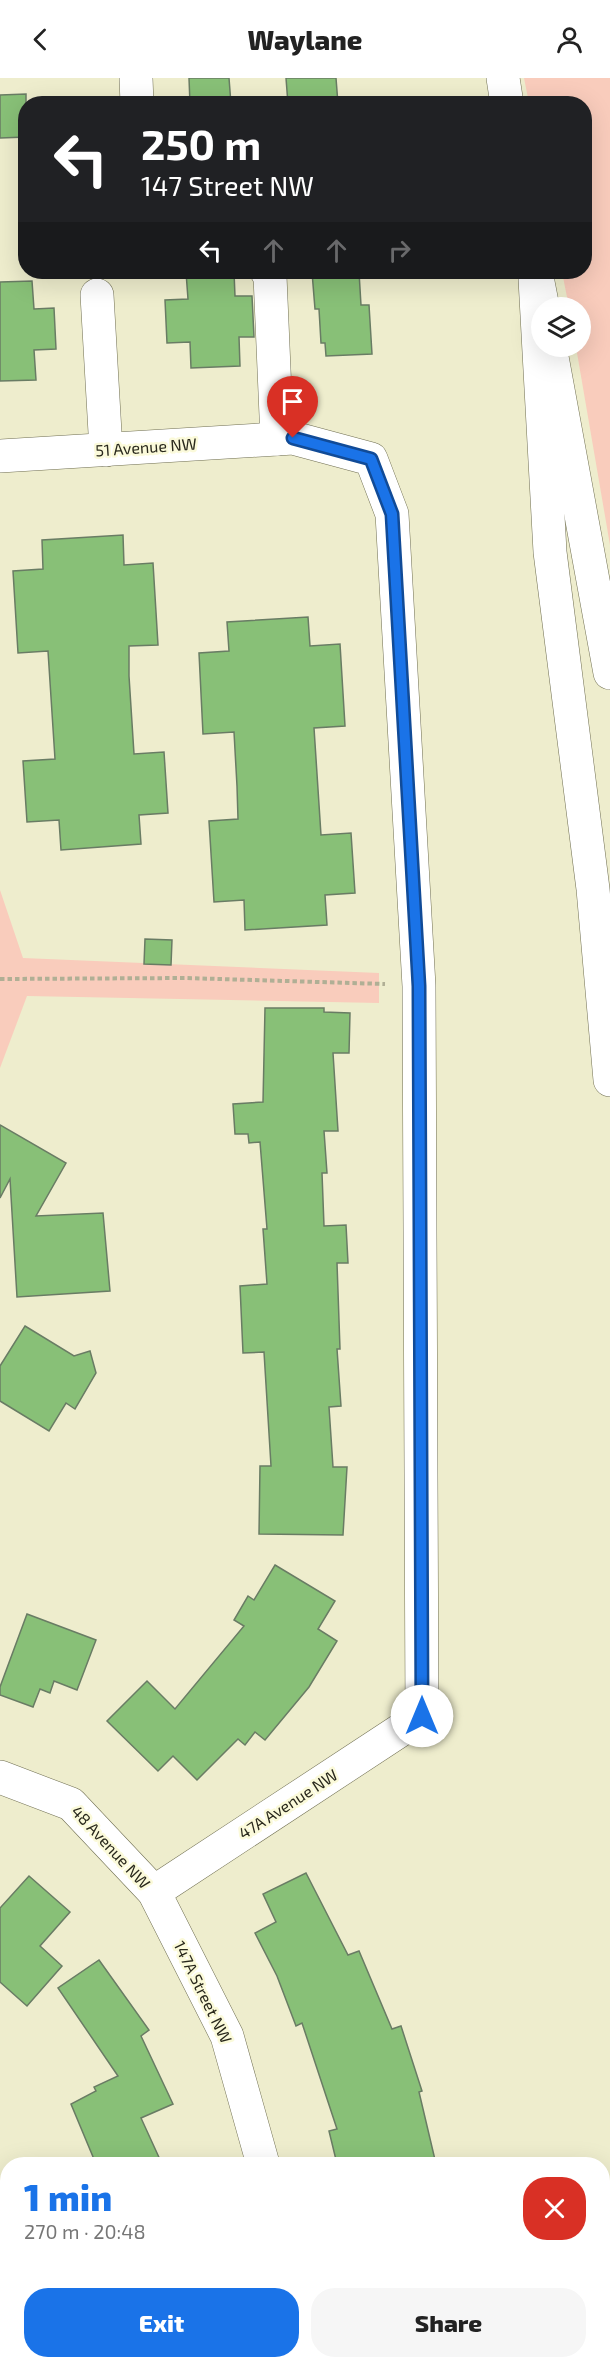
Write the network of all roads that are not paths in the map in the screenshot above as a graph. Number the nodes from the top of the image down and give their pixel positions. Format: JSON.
{"nodes":[{"id":1,"x":136,"y":78,"type":"edge"},
{"id":2,"x":137,"y":96,"type":"edge"},
{"id":3,"x":270,"y":279,"type":"edge"},
{"id":4,"x":536,"y":279,"type":"edge"},
{"id":5,"x":537,"y":279,"type":"edge"},
{"id":6,"x":97,"y":296,"type":"dead end"},
{"id":7,"x":541,"y":297,"type":"edge"},
{"id":8,"x":552,"y":357,"type":"edge"},
{"id":9,"x":285,"y":439,"type":"junction"},
{"id":10,"x":106,"y":450,"type":"junction"},
{"id":11,"x":0,"y":456,"type":"edge"},
{"id":12,"x":610,"y":673,"type":"edge"},
{"id":13,"x":610,"y":1080,"type":"edge"},
{"id":14,"x":422,"y":1716,"type":"joint"},
{"id":15,"x":0,"y":1777,"type":"edge"},
{"id":16,"x":154,"y":1892,"type":"junction"},
{"id":17,"x":261,"y":2157,"type":"edge"}],
"edges":[{"from":1,"to":2,"type":"main road"},
{"from":3,"to":9,"type":"main road"},
{"from":4,"to":13,"type":"main road"},
{"from":5,"to":7,"type":"main road"},
{"from":6,"to":10,"type":"main road"},
{"from":8,"to":12,"type":"main road"},
{"from":9,"to":10,"type":"main road","name":"51 Avenue NW"},
{"from":9,"to":14,"type":"main road","name":"51 Avenue NW"},
{"from":10,"to":11,"type":"main road","name":"51 Avenue NW"},
{"from":14,"to":16,"type":"main road","name":"47A Avenue NW"},
{"from":15,"to":16,"type":"main road","name":"48 Avenue NW"},
{"from":16,"to":17,"type":"main road","name":"147A Street NW"}]}
